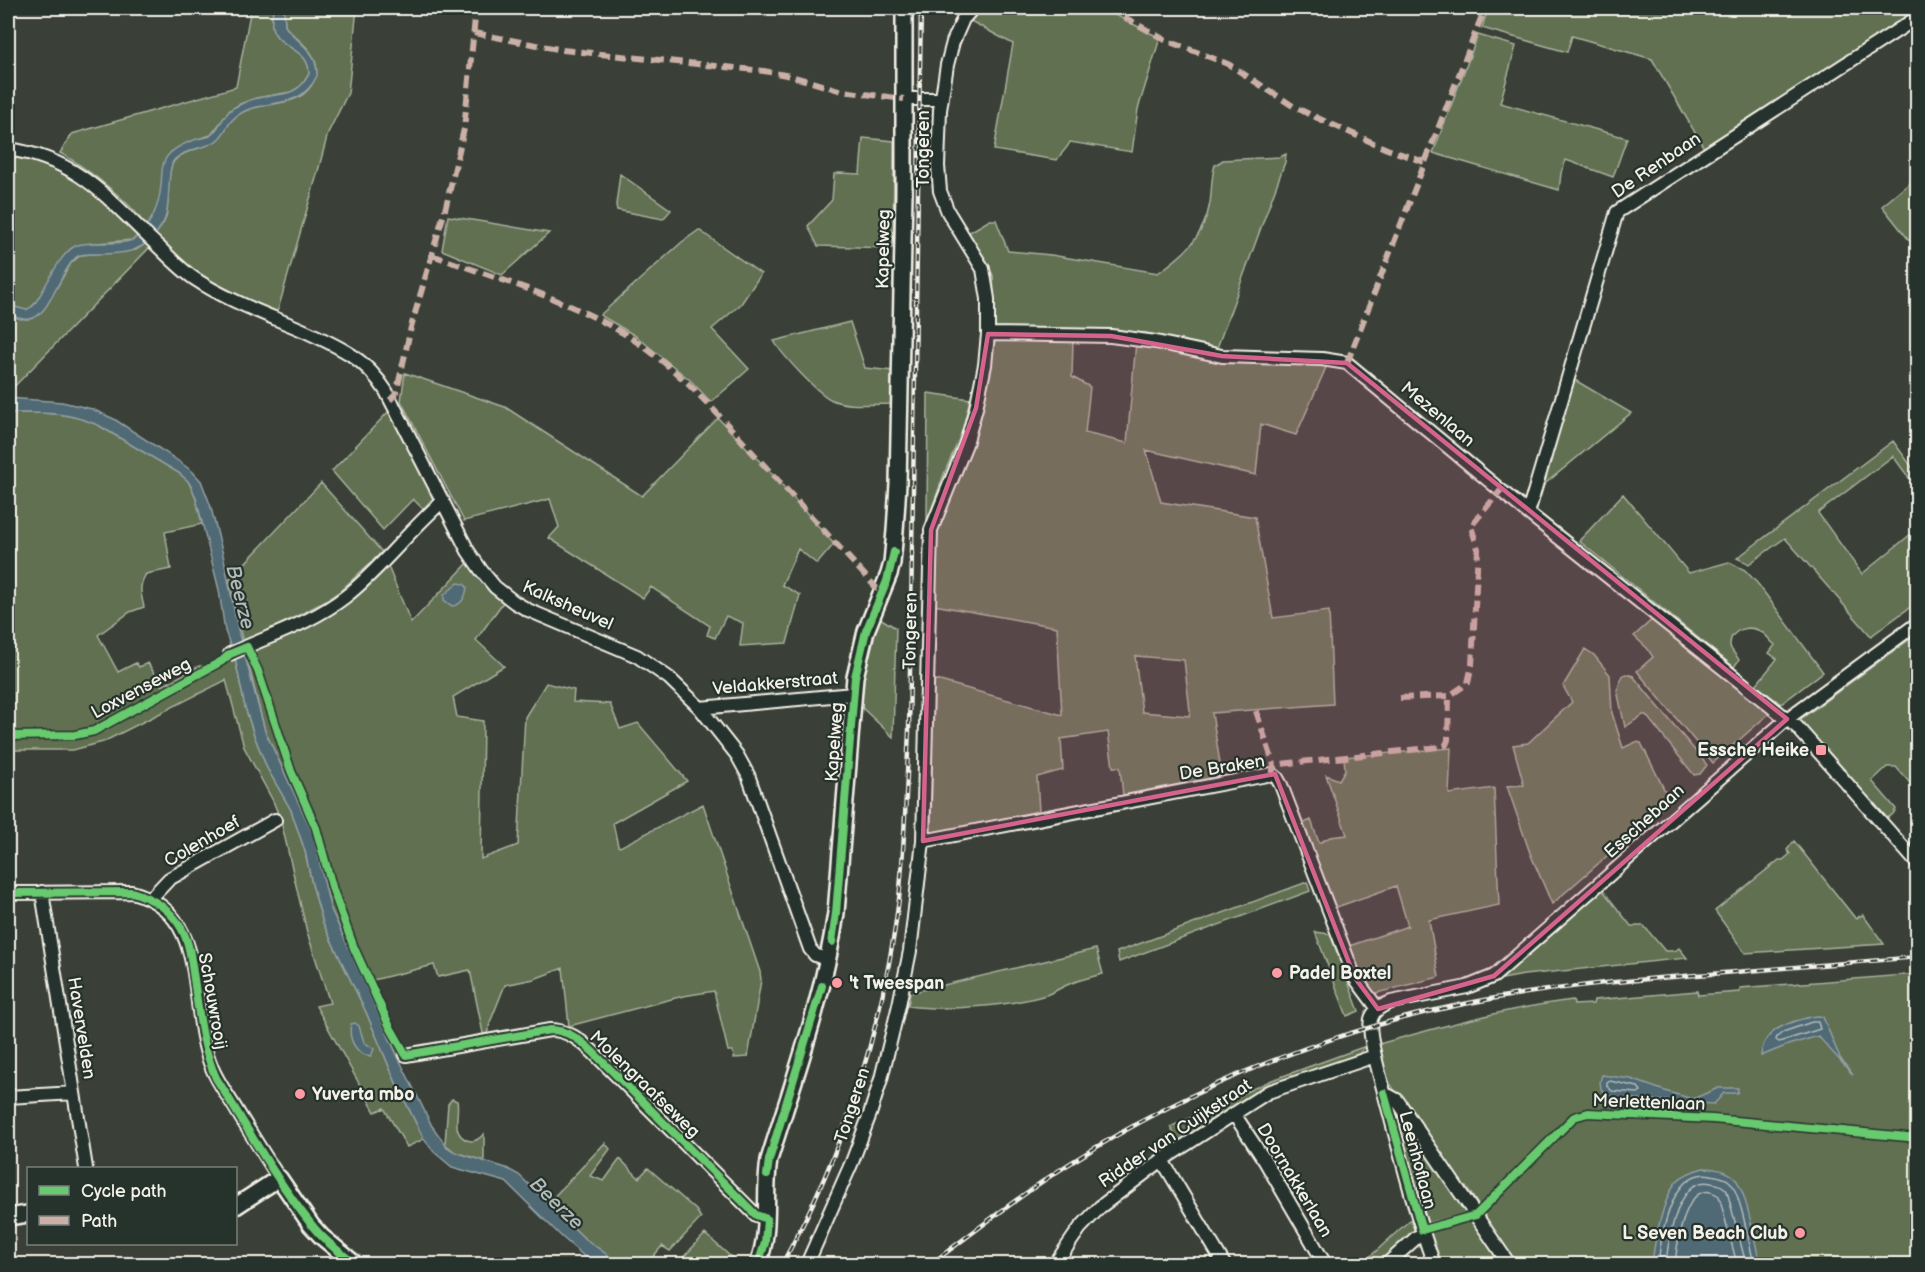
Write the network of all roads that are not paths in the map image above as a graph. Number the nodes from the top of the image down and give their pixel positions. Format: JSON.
{"nodes":[{"id":1,"x":904,"y":8,"type":"edge"},
{"id":2,"x":973,"y":8,"type":"edge"},
{"id":3,"x":1917,"y":17,"type":"edge"},
{"id":4,"x":904,"y":99,"type":"junction"},
{"id":5,"x":941,"y":99,"type":"junction"},
{"id":6,"x":8,"y":149,"type":"edge"},
{"id":7,"x":988,"y":334,"type":"junction"},
{"id":8,"x":443,"y":501,"type":"junction"},
{"id":9,"x":1528,"y":513,"type":"junction"},
{"id":10,"x":1917,"y":623,"type":"edge"},
{"id":11,"x":231,"y":654,"type":"dead end"},
{"id":12,"x":853,"y":694,"type":"junction"},
{"id":13,"x":700,"y":708,"type":"junction"},
{"id":14,"x":1787,"y":719,"type":"junction"},
{"id":15,"x":275,"y":820,"type":"dead end"},
{"id":16,"x":923,"y":841,"type":"junction"},
{"id":17,"x":1917,"y":864,"type":"edge"},
{"id":18,"x":42,"y":892,"type":"junction"},
{"id":19,"x":8,"y":893,"type":"edge"},
{"id":20,"x":151,"y":898,"type":"junction"},
{"id":21,"x":828,"y":960,"type":"junction"},
{"id":22,"x":1377,"y":1009,"type":"junction"},
{"id":23,"x":406,"y":1055,"type":"dead end"},
{"id":24,"x":1375,"y":1056,"type":"junction"},
{"id":25,"x":74,"y":1093,"type":"junction"},
{"id":26,"x":1384,"y":1093,"type":"junction"},
{"id":27,"x":8,"y":1097,"type":"edge"},
{"id":28,"x":1234,"y":1114,"type":"junction"},
{"id":29,"x":1162,"y":1160,"type":"junction"},
{"id":30,"x":86,"y":1167,"type":"edge"},
{"id":31,"x":279,"y":1178,"type":"junction"},
{"id":32,"x":237,"y":1205,"type":"edge"},
{"id":33,"x":27,"y":1214,"type":"edge"},
{"id":34,"x":8,"y":1217,"type":"edge"},
{"id":35,"x":767,"y":1219,"type":"junction"},
{"id":36,"x":1423,"y":1235,"type":"junction"},
{"id":37,"x":353,"y":1264,"type":"edge"},
{"id":38,"x":758,"y":1264,"type":"edge"},
{"id":39,"x":807,"y":1264,"type":"edge"},
{"id":40,"x":1054,"y":1264,"type":"edge"},
{"id":41,"x":1224,"y":1264,"type":"edge"},
{"id":42,"x":1325,"y":1264,"type":"edge"},
{"id":43,"x":1387,"y":1264,"type":"edge"},
{"id":44,"x":1434,"y":1264,"type":"edge"},
{"id":45,"x":1509,"y":1264,"type":"edge"}],
"edges":[{"from":1,"to":4,"type":"main road","name":"Kapelweg"},
{"from":2,"to":5,"type":"street","name":"Tongeren"},
{"from":3,"to":9,"type":"street","name":"De Renbaan"},
{"from":4,"to":5,"type":"street"},
{"from":4,"to":12,"type":"main road","name":"Kapelweg"},
{"from":5,"to":7,"type":"street","name":"Tongeren"},
{"from":6,"to":8,"type":"street","name":"Kalksheuvel"},
{"from":7,"to":9,"type":"street","name":"Mezenlaan"},
{"from":7,"to":16,"type":"street","name":"Tongeren"},
{"from":8,"to":11,"type":"street"},
{"from":8,"to":13,"type":"street","name":"Kalksheuvel"},
{"from":9,"to":14,"type":"street","name":"Mezenlaan"},
{"from":10,"to":14,"type":"street","name":"Esschebaan"},
{"from":12,"to":13,"type":"street","name":"Veldakkerstraat"},
{"from":12,"to":21,"type":"main road","name":"Kapelweg"},
{"from":13,"to":21,"type":"street","name":"Kalksheuvel"},
{"from":14,"to":17,"type":"street"},
{"from":14,"to":22,"type":"street","name":"Esschebaan"},
{"from":15,"to":20,"type":"street","name":"Colenhoef"},
{"from":16,"to":22,"type":"street","name":"De Braken"},
{"from":16,"to":39,"type":"street","name":"Tongeren"},
{"from":18,"to":19,"type":"street","name":"Schouwrooij"},
{"from":18,"to":20,"type":"street","name":"Schouwrooij"},
{"from":18,"to":25,"type":"street","name":"Havervelden"},
{"from":20,"to":31,"type":"street","name":"Schouwrooij"},
{"from":21,"to":35,"type":"main road","name":"Kapelweg"},
{"from":22,"to":24,"type":"street","name":"Leenhoflaan"},
{"from":23,"to":35,"type":"street","name":"Molengraafseweg"},
{"from":24,"to":26,"type":"street","name":"Leenhoflaan"},
{"from":24,"to":28,"type":"street","name":"Ridder van Cuijkstraat"},
{"from":25,"to":27,"type":"street"},
{"from":25,"to":30,"type":"street","name":"Havervelden"},
{"from":26,"to":36,"type":"street","name":"Leenhoflaan"},
{"from":26,"to":45,"type":"street"},
{"from":28,"to":29,"type":"street","name":"Ridder van Cuijkstraat"},
{"from":28,"to":42,"type":"street","name":"Doornakkerlaan"},
{"from":29,"to":40,"type":"street","name":"Ridder van Cuijkstraat"},
{"from":29,"to":41,"type":"street"},
{"from":31,"to":32,"type":"main road"},
{"from":31,"to":37,"type":"main road"},
{"from":33,"to":34,"type":"main road"},
{"from":35,"to":38,"type":"main road","name":"Kapelweg"},
{"from":36,"to":43,"type":"street"},
{"from":36,"to":44,"type":"street","name":"Leenhoflaan"}]}
